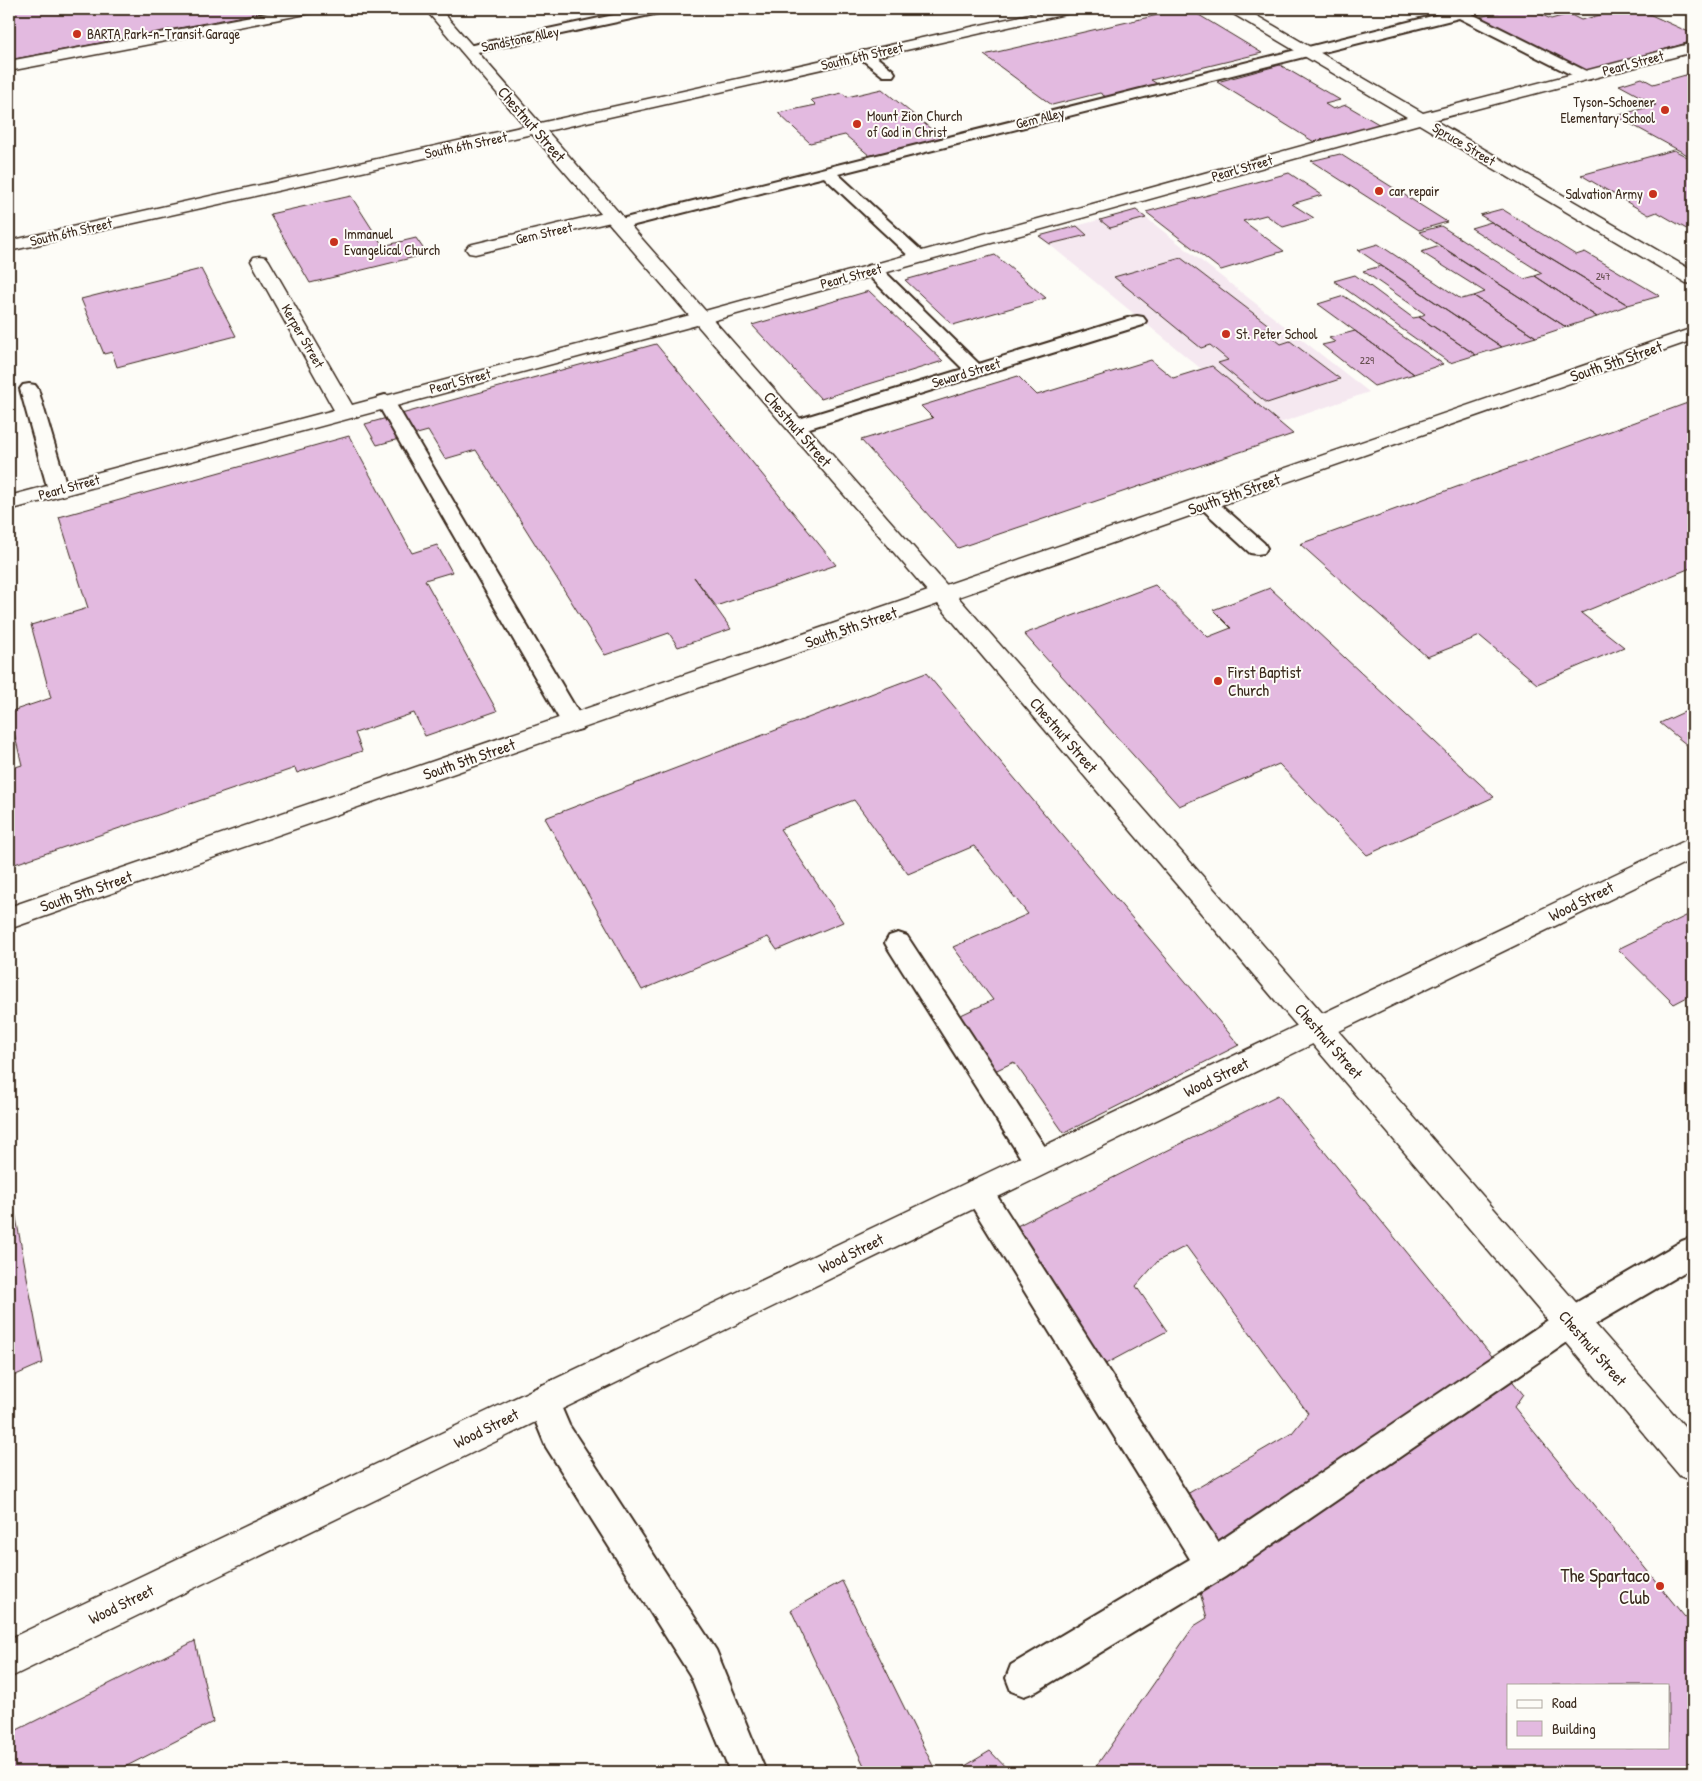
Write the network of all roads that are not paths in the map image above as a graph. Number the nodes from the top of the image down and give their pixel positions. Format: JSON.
{"nodes":[{"id":1,"x":311,"y":9,"type":"edge"},
{"id":2,"x":432,"y":9,"type":"edge"},
{"id":3,"x":659,"y":9,"type":"edge"},
{"id":4,"x":1070,"y":9,"type":"edge"},
{"id":5,"x":1235,"y":9,"type":"edge"},
{"id":6,"x":1477,"y":9,"type":"edge"},
{"id":7,"x":1460,"y":13,"type":"junction"},
{"id":8,"x":1693,"y":47,"type":"edge"},
{"id":9,"x":468,"y":50,"type":"junction"},
{"id":10,"x":1306,"y":51,"type":"junction"},
{"id":11,"x":865,"y":55,"type":"junction"},
{"id":12,"x":9,"y":66,"type":"edge"},
{"id":13,"x":888,"y":73,"type":"dead end"},
{"id":14,"x":1585,"y":76,"type":"junction"},
{"id":15,"x":1422,"y":119,"type":"junction"},
{"id":16,"x":537,"y":130,"type":"junction"},
{"id":17,"x":826,"y":171,"type":"junction"},
{"id":18,"x":616,"y":220,"type":"junction"},
{"id":19,"x":9,"y":246,"type":"edge"},
{"id":20,"x":475,"y":249,"type":"dead end"},
{"id":21,"x":919,"y":257,"type":"junction"},
{"id":22,"x":260,"y":261,"type":"dead end"},
{"id":23,"x":873,"y":270,"type":"junction"},
{"id":24,"x":1693,"y":279,"type":"edge"},
{"id":25,"x":701,"y":318,"type":"junction"},
{"id":26,"x":1137,"y":321,"type":"dead end"},
{"id":27,"x":1693,"y":334,"type":"edge"},
{"id":28,"x":975,"y":370,"type":"junction"},
{"id":29,"x":29,"y":388,"type":"dead end"},
{"id":30,"x":385,"y":401,"type":"junction"},
{"id":31,"x":346,"y":412,"type":"junction"},
{"id":32,"x":796,"y":426,"type":"junction"},
{"id":33,"x":58,"y":490,"type":"junction"},
{"id":34,"x":9,"y":503,"type":"edge"},
{"id":35,"x":1207,"y":503,"type":"junction"},
{"id":36,"x":1257,"y":548,"type":"dead end"},
{"id":37,"x":943,"y":595,"type":"junction"},
{"id":38,"x":573,"y":723,"type":"junction"},
{"id":39,"x":1693,"y":847,"type":"edge"},
{"id":40,"x":9,"y":918,"type":"edge"},
{"id":41,"x":898,"y":943,"type":"dead end"},
{"id":42,"x":1317,"y":1028,"type":"junction"},
{"id":43,"x":1039,"y":1162,"type":"junction"},
{"id":44,"x":978,"y":1192,"type":"junction"},
{"id":45,"x":1693,"y":1251,"type":"edge"},
{"id":46,"x":1571,"y":1322,"type":"junction"},
{"id":47,"x":543,"y":1401,"type":"junction"},
{"id":48,"x":1693,"y":1463,"type":"edge"},
{"id":49,"x":1214,"y":1565,"type":"junction"},
{"id":50,"x":9,"y":1659,"type":"edge"},
{"id":51,"x":1024,"y":1678,"type":"dead end"},
{"id":52,"x":748,"y":1772,"type":"edge"}],
"edges":[{"from":1,"to":12,"type":"street"},
{"from":2,"to":9,"type":"street","name":"Chestnut Street"},
{"from":3,"to":9,"type":"lane","name":"Sandstone Alley"},
{"from":4,"to":11,"type":"street","name":"South 6th Street"},
{"from":5,"to":10,"type":"street","name":"Spruce Street"},
{"from":6,"to":7,"type":"lane"},
{"from":7,"to":10,"type":"lane","name":"Gem Alley"},
{"from":7,"to":14,"type":"lane"},
{"from":8,"to":14,"type":"street","name":"Pearl Street"},
{"from":9,"to":16,"type":"street","name":"Chestnut Street"},
{"from":10,"to":15,"type":"street","name":"Spruce Street"},
{"from":10,"to":17,"type":"lane","name":"Gem Alley"},
{"from":11,"to":13,"type":"lane"},
{"from":11,"to":16,"type":"street","name":"South 6th Street"},
{"from":14,"to":15,"type":"street","name":"Pearl Street"},
{"from":15,"to":21,"type":"street","name":"Pearl Street"},
{"from":15,"to":24,"type":"street","name":"Spruce Street"},
{"from":16,"to":18,"type":"street","name":"Chestnut Street"},
{"from":16,"to":19,"type":"street","name":"South 6th Street"},
{"from":17,"to":18,"type":"lane","name":"Gem Alley"},
{"from":17,"to":21,"type":"lane"},
{"from":18,"to":20,"type":"street","name":"Gem Street"},
{"from":18,"to":25,"type":"street","name":"Chestnut Street"},
{"from":21,"to":23,"type":"street","name":"Pearl Street"},
{"from":22,"to":31,"type":"street","name":"Kerper Street"},
{"from":23,"to":25,"type":"street","name":"Pearl Street"},
{"from":23,"to":28,"type":"lane"},
{"from":25,"to":30,"type":"street","name":"Pearl Street"},
{"from":25,"to":32,"type":"street","name":"Chestnut Street"},
{"from":26,"to":28,"type":"lane","name":"Seward Street"},
{"from":27,"to":35,"type":"street","name":"South 5th Street"},
{"from":28,"to":32,"type":"lane","name":"Seward Street"},
{"from":29,"to":33,"type":"lane"},
{"from":30,"to":31,"type":"street","name":"Pearl Street"},
{"from":30,"to":38,"type":"lane"},
{"from":31,"to":33,"type":"street","name":"Pearl Street"},
{"from":32,"to":37,"type":"street","name":"Chestnut Street"},
{"from":33,"to":34,"type":"street","name":"Pearl Street"},
{"from":35,"to":36,"type":"lane"},
{"from":35,"to":37,"type":"street","name":"South 5th Street"},
{"from":37,"to":38,"type":"street","name":"South 5th Street"},
{"from":37,"to":42,"type":"street","name":"Chestnut Street"},
{"from":38,"to":40,"type":"street","name":"South 5th Street"},
{"from":39,"to":42,"type":"street","name":"Wood Street"},
{"from":41,"to":43,"type":"lane"},
{"from":42,"to":43,"type":"street","name":"Wood Street"},
{"from":42,"to":46,"type":"street","name":"Chestnut Street"},
{"from":43,"to":44,"type":"street","name":"Wood Street"},
{"from":44,"to":47,"type":"street","name":"Wood Street"},
{"from":44,"to":49,"type":"lane"},
{"from":45,"to":46,"type":"lane"},
{"from":46,"to":48,"type":"street","name":"Chestnut Street"},
{"from":46,"to":49,"type":"lane"},
{"from":47,"to":50,"type":"street","name":"Wood Street"},
{"from":47,"to":52,"type":"lane"},
{"from":49,"to":51,"type":"lane"}]}
